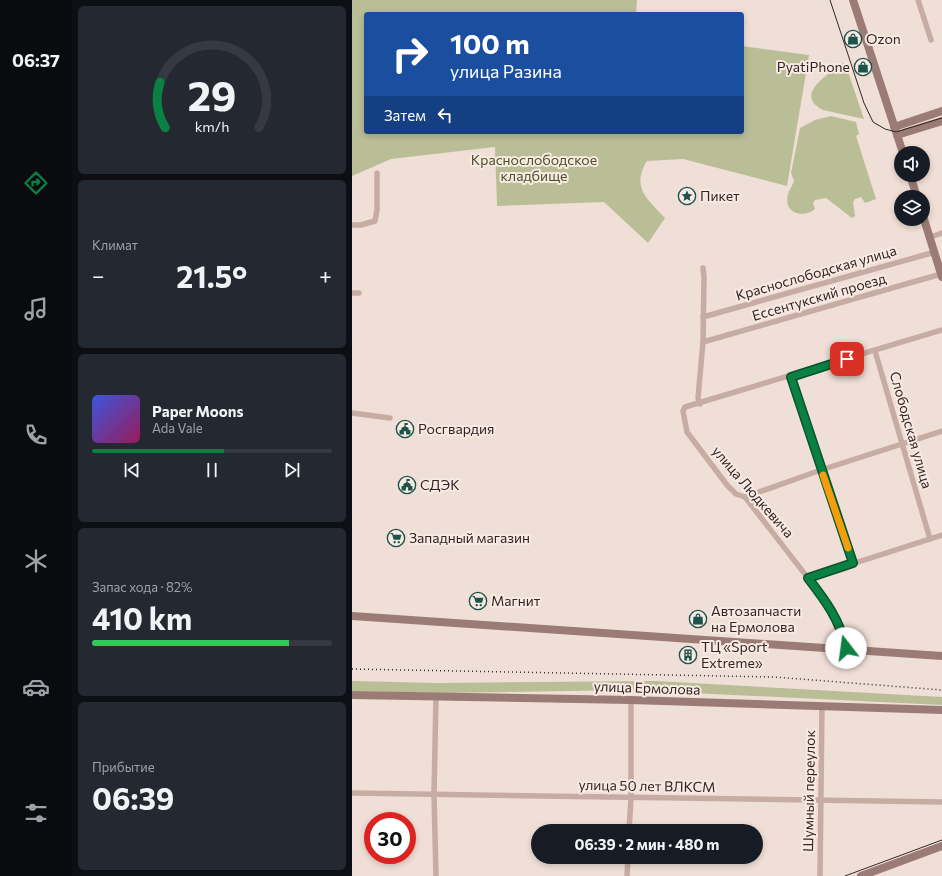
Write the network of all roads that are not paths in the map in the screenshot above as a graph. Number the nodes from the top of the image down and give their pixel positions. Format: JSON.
{"nodes":[{"id":1,"x":853,"y":0,"type":"edge"},
{"id":2,"x":918,"y":0,"type":"edge"},
{"id":3,"x":931,"y":40,"type":"dead end"},
{"id":4,"x":942,"y":111,"type":"edge"},
{"id":5,"x":942,"y":121,"type":"edge"},
{"id":6,"x":894,"y":127,"type":"junction"},
{"id":7,"x":897,"y":135,"type":"junction"},
{"id":8,"x":901,"y":146,"type":"edge"},
{"id":9,"x":378,"y":173,"type":"dead end"},
{"id":10,"x":352,"y":225,"type":"edge"},
{"id":11,"x":926,"y":226,"type":"edge"},
{"id":12,"x":942,"y":233,"type":"edge"},
{"id":13,"x":930,"y":237,"type":"junction"},
{"id":14,"x":935,"y":252,"type":"junction"},
{"id":15,"x":703,"y":268,"type":"dead end"},
{"id":16,"x":942,"y":275,"type":"edge"},
{"id":17,"x":352,"y":293,"type":"edge"},
{"id":18,"x":359,"y":293,"type":"dead end"},
{"id":19,"x":703,"y":317,"type":"junction"},
{"id":20,"x":942,"y":330,"type":"edge"},
{"id":21,"x":703,"y":342,"type":"junction"},
{"id":22,"x":875,"y":351,"type":"junction"},
{"id":23,"x":791,"y":377,"type":"junction"},
{"id":24,"x":700,"y":404,"type":"junction"},
{"id":25,"x":352,"y":413,"type":"edge"},
{"id":26,"x":390,"y":418,"type":"dead end"},
{"id":27,"x":942,"y":431,"type":"edge"},
{"id":28,"x":903,"y":443,"type":"junction"},
{"id":29,"x":821,"y":470,"type":"junction"},
{"id":30,"x":745,"y":497,"type":"junction"},
{"id":31,"x":942,"y":535,"type":"edge"},
{"id":32,"x":930,"y":539,"type":"junction"},
{"id":33,"x":853,"y":563,"type":"junction"},
{"id":34,"x":808,"y":578,"type":"junction"},
{"id":35,"x":352,"y":616,"type":"edge"},
{"id":36,"x":846,"y":648,"type":"junction"},
{"id":37,"x":942,"y":649,"type":"edge"},
{"id":38,"x":927,"y":654,"type":"junction"},
{"id":39,"x":942,"y":656,"type":"edge"},
{"id":40,"x":352,"y":695,"type":"edge"},
{"id":41,"x":436,"y":696,"type":"junction"},
{"id":42,"x":631,"y":700,"type":"junction"},
{"id":43,"x":822,"y":706,"type":"junction"},
{"id":44,"x":942,"y":710,"type":"edge"},
{"id":45,"x":352,"y":793,"type":"edge"},
{"id":46,"x":434,"y":795,"type":"junction"},
{"id":47,"x":632,"y":798,"type":"junction"},
{"id":48,"x":820,"y":801,"type":"junction"},
{"id":49,"x":942,"y":802,"type":"edge"},
{"id":50,"x":630,"y":824,"type":"edge"},
{"id":51,"x":942,"y":846,"type":"edge"},
{"id":52,"x":628,"y":864,"type":"edge"},
{"id":53,"x":436,"y":876,"type":"edge"},
{"id":54,"x":627,"y":876,"type":"edge"},
{"id":55,"x":820,"y":876,"type":"edge"},
{"id":56,"x":861,"y":876,"type":"edge"}],
"edges":[{"from":1,"to":6,"type":"street"},
{"from":2,"to":3,"type":"street"},
{"from":4,"to":6,"type":"street"},
{"from":5,"to":7,"type":"street"},
{"from":6,"to":7,"type":"street"},
{"from":7,"to":8,"type":"street"},
{"from":9,"to":10,"type":"street"},
{"from":11,"to":13,"type":"street"},
{"from":12,"to":13,"type":"street"},
{"from":13,"to":14,"type":"street"},
{"from":14,"to":16,"type":"street"},
{"from":14,"to":19,"type":"street","name":"Краснослободская улица"},
{"from":15,"to":19,"type":"street"},
{"from":16,"to":21,"type":"street","name":"Ессентукский проезд"},
{"from":17,"to":18,"type":"street"},
{"from":19,"to":21,"type":"street"},
{"from":20,"to":22,"type":"street"},
{"from":21,"to":24,"type":"street"},
{"from":22,"to":23,"type":"street"},
{"from":22,"to":28,"type":"street","name":"Слободская улица"},
{"from":23,"to":24,"type":"street"},
{"from":23,"to":29,"type":"street"},
{"from":24,"to":30,"type":"street","name":"улица Людкевича"},
{"from":25,"to":26,"type":"street"},
{"from":27,"to":28,"type":"street"},
{"from":28,"to":29,"type":"street"},
{"from":28,"to":32,"type":"street","name":"Слободская улица"},
{"from":29,"to":30,"type":"street"},
{"from":29,"to":33,"type":"street"},
{"from":30,"to":34,"type":"street","name":"улица Людкевича"},
{"from":31,"to":32,"type":"street"},
{"from":32,"to":33,"type":"street"},
{"from":33,"to":34,"type":"street"},
{"from":34,"to":36,"type":"street","name":"улица Людкевича"},
{"from":35,"to":36,"type":"street"},
{"from":36,"to":38,"type":"street"},
{"from":37,"to":38,"type":"street"},
{"from":38,"to":39,"type":"street"},
{"from":40,"to":41,"type":"street","name":"улица Ермолова"},
{"from":41,"to":42,"type":"street","name":"улица Ермолова"},
{"from":41,"to":46,"type":"street"},
{"from":42,"to":43,"type":"street","name":"улица Ермолова"},
{"from":42,"to":47,"type":"street"},
{"from":43,"to":44,"type":"street","name":"улица Ермолова"},
{"from":43,"to":48,"type":"street","name":"Шумный переулок"},
{"from":45,"to":46,"type":"street","name":"улица 50 лет ВЛКСМ"},
{"from":46,"to":47,"type":"street","name":"улица 50 лет ВЛКСМ"},
{"from":46,"to":53,"type":"street"},
{"from":47,"to":48,"type":"street","name":"улица 50 лет ВЛКСМ"},
{"from":47,"to":50,"type":"street"},
{"from":48,"to":49,"type":"street","name":"улица 50 лет ВЛКСМ"},
{"from":48,"to":55,"type":"street","name":"Шумный переулок"},
{"from":51,"to":56,"type":"street"},
{"from":52,"to":54,"type":"street"}]}
